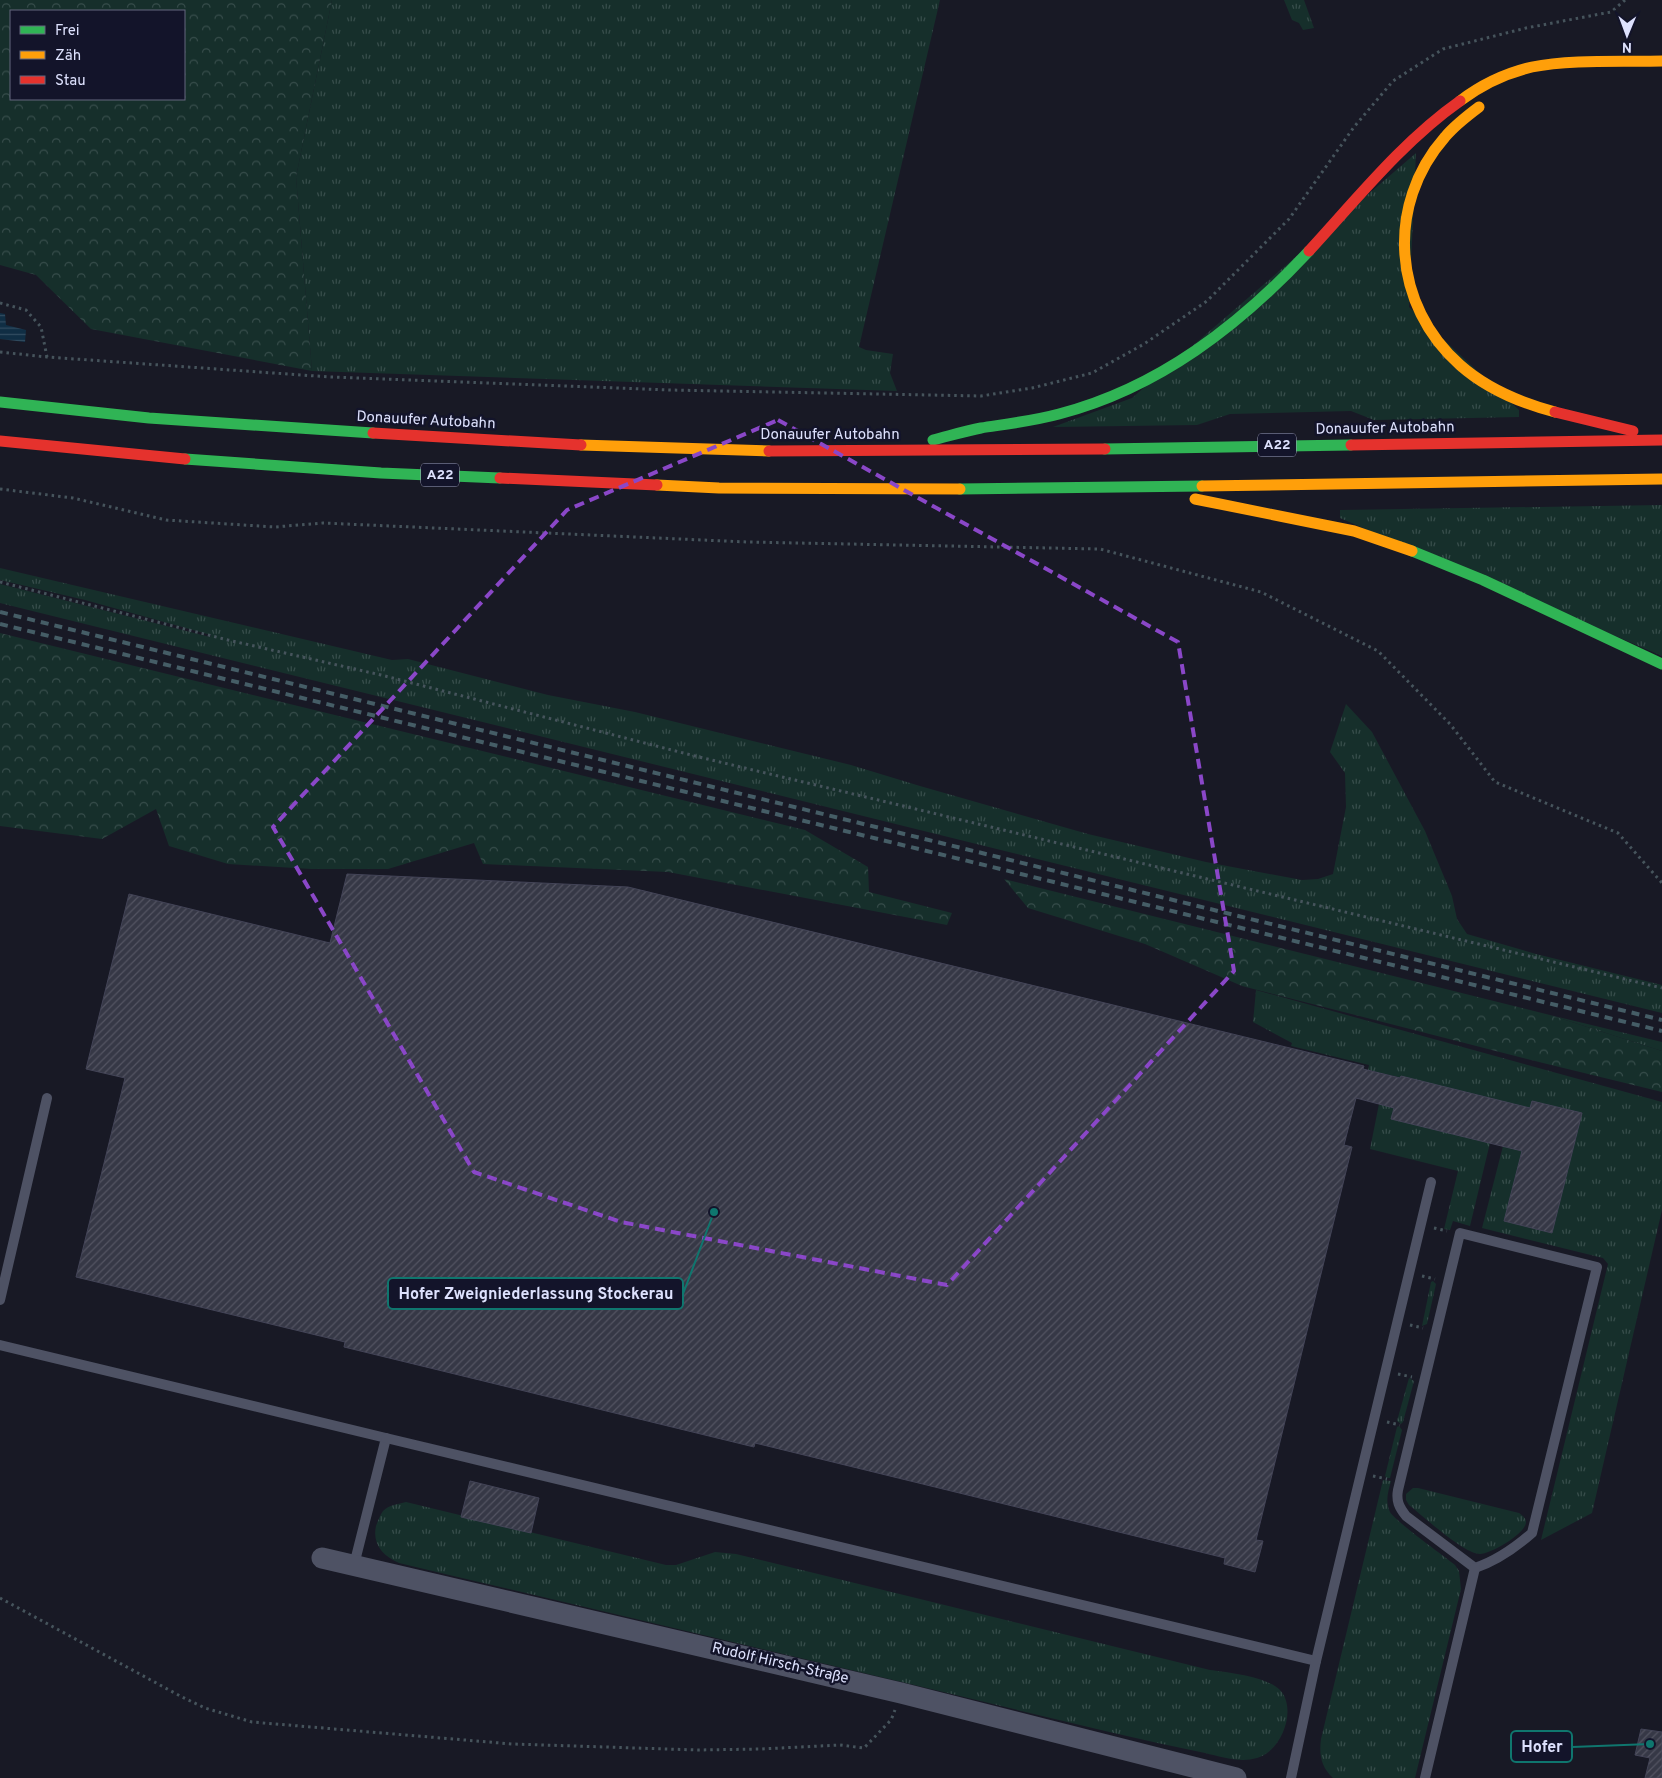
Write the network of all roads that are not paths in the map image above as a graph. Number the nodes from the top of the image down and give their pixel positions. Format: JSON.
{"nodes":[{"id":1,"x":1662,"y":61,"type":"edge"},
{"id":2,"x":1493,"y":99,"type":"dead end"},
{"id":3,"x":0,"y":402,"type":"edge"},
{"id":4,"x":1662,"y":439,"type":"edge"},
{"id":5,"x":0,"y":441,"type":"edge"},
{"id":6,"x":892,"y":450,"type":"junction"},
{"id":7,"x":1662,"y":479,"type":"edge"},
{"id":8,"x":1135,"y":488,"type":"junction"},
{"id":9,"x":1662,"y":664,"type":"edge"},
{"id":10,"x":47,"y":1098,"type":"dead end"},
{"id":11,"x":1431,"y":1182,"type":"dead end"},
{"id":12,"x":0,"y":1300,"type":"edge"},
{"id":13,"x":0,"y":1345,"type":"edge"},
{"id":14,"x":386,"y":1438,"type":"junction"},
{"id":15,"x":322,"y":1558,"type":"dead end"},
{"id":16,"x":354,"y":1565,"type":"junction"},
{"id":17,"x":1475,"y":1568,"type":"junction"},
{"id":18,"x":1316,"y":1661,"type":"junction"},
{"id":19,"x":1236,"y":1778,"type":"edge"},
{"id":20,"x":1291,"y":1778,"type":"edge"},
{"id":21,"x":1424,"y":1778,"type":"edge"}],
"edges":[{"from":1,"to":6,"type":"highway"},
{"from":2,"to":4,"type":"highway"},
{"from":3,"to":6,"type":"highway","name":"Donauufer Autobahn","number":"A22"},
{"from":4,"to":6,"type":"highway","name":"Donauufer Autobahn","number":"A22"},
{"from":5,"to":8,"type":"highway","number":"A22"},
{"from":7,"to":8,"type":"highway","number":"A22"},
{"from":8,"to":9,"type":"highway"},
{"from":10,"to":12,"type":"lane"},
{"from":11,"to":18,"type":"lane"},
{"from":13,"to":14,"type":"lane"},
{"from":14,"to":16,"type":"lane"},
{"from":14,"to":18,"type":"lane"},
{"from":15,"to":16,"type":"street","name":"Rudolf Hirsch-Straße"},
{"from":16,"to":19,"type":"street","name":"Rudolf Hirsch-Straße"},
{"from":17,"to":17,"type":"lane"},
{"from":17,"to":21,"type":"lane"},
{"from":18,"to":20,"type":"lane"}]}
